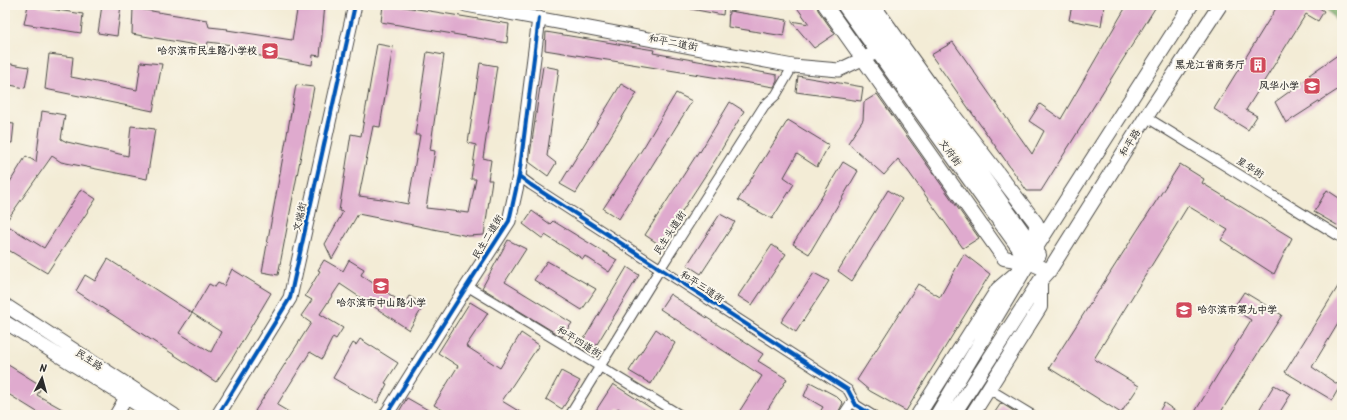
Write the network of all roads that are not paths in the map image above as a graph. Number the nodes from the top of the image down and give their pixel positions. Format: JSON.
{"nodes":[{"id":1,"x":355,"y":5,"type":"edge"},
{"id":2,"x":466,"y":5,"type":"edge"},
{"id":3,"x":825,"y":5,"type":"edge"},
{"id":4,"x":844,"y":5,"type":"edge"},
{"id":5,"x":860,"y":5,"type":"edge"},
{"id":6,"x":873,"y":5,"type":"edge"},
{"id":7,"x":1191,"y":5,"type":"edge"},
{"id":8,"x":1220,"y":5,"type":"edge"},
{"id":9,"x":539,"y":18,"type":"junction"},
{"id":10,"x":877,"y":52,"type":"junction"},
{"id":11,"x":863,"y":59,"type":"junction"},
{"id":12,"x":792,"y":66,"type":"junction"},
{"id":13,"x":1146,"y":117,"type":"junction"},
{"id":14,"x":519,"y":176,"type":"junction"},
{"id":15,"x":1342,"y":238,"type":"edge"},
{"id":16,"x":1035,"y":249,"type":"junction"},
{"id":17,"x":1029,"y":262,"type":"junction"},
{"id":18,"x":660,"y":269,"type":"junction"},
{"id":19,"x":1045,"y":276,"type":"junction"},
{"id":20,"x":467,"y":286,"type":"junction"},
{"id":21,"x":5,"y":305,"type":"edge"},
{"id":22,"x":5,"y":322,"type":"edge"},
{"id":23,"x":972,"y":331,"type":"junction"},
{"id":24,"x":996,"y":349,"type":"junction"},
{"id":25,"x":600,"y":368,"type":"junction"},
{"id":26,"x":964,"y":370,"type":"junction"},
{"id":27,"x":989,"y":389,"type":"junction"},
{"id":28,"x":129,"y":393,"type":"junction"},
{"id":29,"x":853,"y":400,"type":"junction"},
{"id":30,"x":148,"y":410,"type":"edge"},
{"id":31,"x":116,"y":415,"type":"edge"},
{"id":32,"x":174,"y":415,"type":"edge"},
{"id":33,"x":218,"y":415,"type":"edge"},
{"id":34,"x":386,"y":415,"type":"edge"},
{"id":35,"x":570,"y":415,"type":"edge"},
{"id":36,"x":680,"y":415,"type":"edge"},
{"id":37,"x":843,"y":415,"type":"edge"},
{"id":38,"x":872,"y":415,"type":"edge"},
{"id":39,"x":918,"y":415,"type":"edge"},
{"id":40,"x":936,"y":415,"type":"edge"},
{"id":41,"x":953,"y":415,"type":"edge"},
{"id":42,"x":972,"y":415,"type":"edge"},
{"id":43,"x":1032,"y":415,"type":"edge"}],
"edges":[{"from":1,"to":33,"type":"street","name":"文端街"},
{"from":2,"to":9,"type":"street","name":"和平二道街"},
{"from":3,"to":11,"type":"main road"},
{"from":4,"to":10,"type":"main road","name":"文府街"},
{"from":5,"to":16,"type":"main road","name":"文府街"},
{"from":6,"to":16,"type":"main road"},
{"from":7,"to":16,"type":"main road"},
{"from":8,"to":13,"type":"main road","name":"和平路"},
{"from":9,"to":12,"type":"street","name":"和平二道街"},
{"from":9,"to":14,"type":"street","name":"民生二道街"},
{"from":10,"to":11,"type":"street","name":"和平二道街"},
{"from":10,"to":17,"type":"main road","name":"文府街"},
{"from":11,"to":12,"type":"street","name":"和平二道街"},
{"from":11,"to":17,"type":"main road"},
{"from":12,"to":18,"type":"street","name":"民生头道街"},
{"from":13,"to":15,"type":"street","name":"星华街"},
{"from":13,"to":19,"type":"main road","name":"和平路"},
{"from":14,"to":18,"type":"street","name":"和平三道街"},
{"from":14,"to":20,"type":"street","name":"民生二道街"},
{"from":16,"to":17,"type":"main road"},
{"from":16,"to":19,"type":"main road","name":"文府街"},
{"from":17,"to":19,"type":"main road"},
{"from":17,"to":23,"type":"main road"},
{"from":17,"to":26,"type":"main road"},
{"from":18,"to":25,"type":"street","name":"民生头道街"},
{"from":18,"to":29,"type":"street","name":"和平三道街"},
{"from":19,"to":24,"type":"main road","name":"和平路"},
{"from":19,"to":27,"type":"main road"},
{"from":20,"to":25,"type":"street","name":"和平四道街"},
{"from":20,"to":34,"type":"street","name":"民生二道街"},
{"from":21,"to":28,"type":"street","name":"民生路"},
{"from":22,"to":28,"type":"street","name":"民生路"},
{"from":23,"to":26,"type":"main road"},
{"from":23,"to":39,"type":"main road"},
{"from":24,"to":27,"type":"main road"},
{"from":24,"to":41,"type":"main road","name":"和平路"},
{"from":25,"to":35,"type":"street","name":"民生头道街"},
{"from":25,"to":36,"type":"street","name":"和平四道街"},
{"from":26,"to":40,"type":"main road"},
{"from":27,"to":42,"type":"main road"},
{"from":27,"to":43,"type":"street"},
{"from":28,"to":30,"type":"street","name":"民生路"},
{"from":28,"to":31,"type":"street"},
{"from":29,"to":37,"type":"street"},
{"from":29,"to":38,"type":"street","name":"和平三道街"},
{"from":30,"to":32,"type":"street","name":"民生路"}]}
